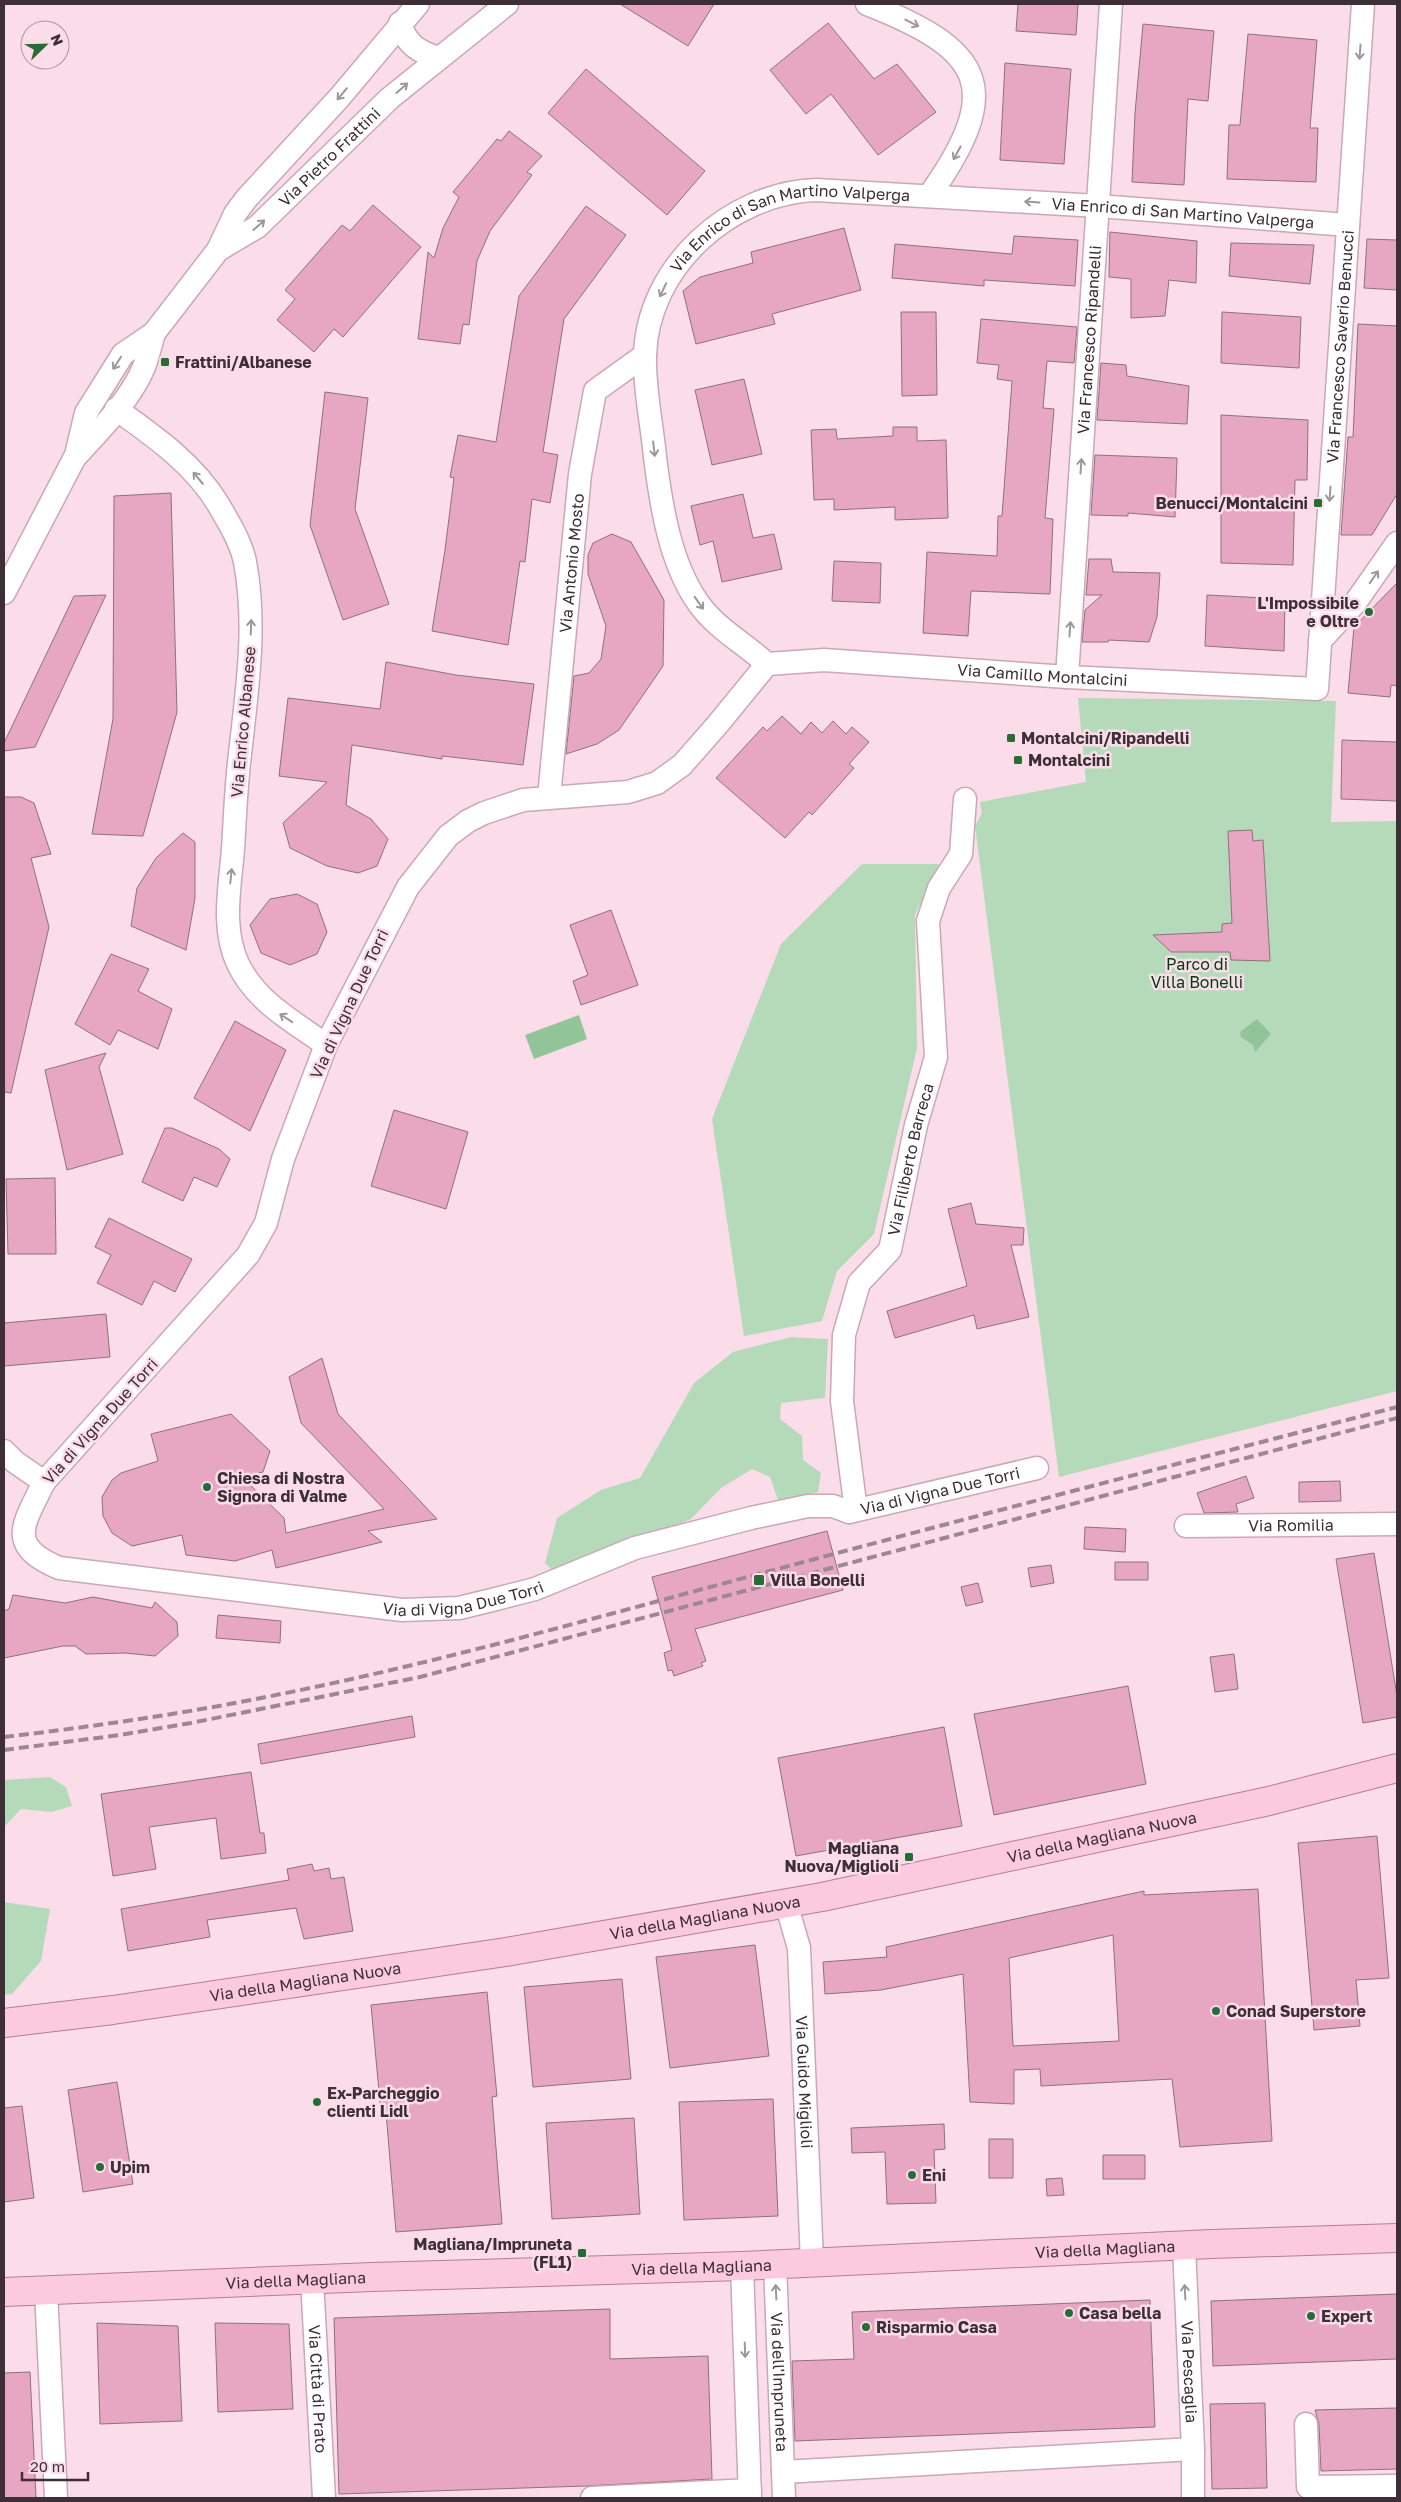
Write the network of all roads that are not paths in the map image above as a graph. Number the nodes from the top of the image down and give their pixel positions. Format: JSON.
{"nodes":[{"id":1,"x":418,"y":4,"type":"edge"},
{"id":2,"x":507,"y":4,"type":"edge"},
{"id":3,"x":867,"y":4,"type":"edge"},
{"id":4,"x":1111,"y":4,"type":"edge"},
{"id":5,"x":1363,"y":4,"type":"edge"},
{"id":6,"x":400,"y":23,"type":"junction"},
{"id":7,"x":439,"y":58,"type":"junction"},
{"id":8,"x":929,"y":196,"type":"junction"},
{"id":9,"x":1098,"y":206,"type":"junction"},
{"id":10,"x":1348,"y":224,"type":"junction"},
{"id":11,"x":218,"y":250,"type":"junction"},
{"id":12,"x":154,"y":333,"type":"junction"},
{"id":13,"x":645,"y":355,"type":"junction"},
{"id":14,"x":116,"y":409,"type":"junction"},
{"id":15,"x":76,"y":455,"type":"junction"},
{"id":16,"x":1397,"y":543,"type":"edge"},
{"id":17,"x":4,"y":593,"type":"edge"},
{"id":18,"x":1320,"y":641,"type":"junction"},
{"id":19,"x":767,"y":664,"type":"junction"},
{"id":20,"x":1067,"y":677,"type":"junction"},
{"id":21,"x":1317,"y":689,"type":"joint"},
{"id":22,"x":549,"y":797,"type":"junction"},
{"id":23,"x":964,"y":800,"type":"dead end"},
{"id":24,"x":326,"y":1045,"type":"junction"},
{"id":25,"x":4,"y":1451,"type":"edge"},
{"id":26,"x":1036,"y":1468,"type":"dead end"},
{"id":27,"x":44,"y":1482,"type":"junction"},
{"id":28,"x":849,"y":1512,"type":"junction"},
{"id":29,"x":1397,"y":1524,"type":"edge"},
{"id":30,"x":1186,"y":1526,"type":"dead end"},
{"id":31,"x":1397,"y":1768,"type":"edge"},
{"id":32,"x":786,"y":1903,"type":"junction"},
{"id":33,"x":4,"y":2023,"type":"edge"},
{"id":34,"x":1397,"y":2238,"type":"edge"},
{"id":35,"x":1184,"y":2246,"type":"junction"},
{"id":36,"x":812,"y":2262,"type":"junction"},
{"id":37,"x":775,"y":2264,"type":"junction"},
{"id":38,"x":742,"y":2266,"type":"junction"},
{"id":39,"x":312,"y":2280,"type":"junction"},
{"id":40,"x":46,"y":2291,"type":"junction"},
{"id":41,"x":4,"y":2292,"type":"edge"},
{"id":42,"x":1306,"y":2424,"type":"dead end"},
{"id":43,"x":1193,"y":2450,"type":"junction"},
{"id":44,"x":783,"y":2472,"type":"junction"},
{"id":45,"x":1397,"y":2486,"type":"edge"},
{"id":46,"x":750,"y":2494,"type":"edge"},
{"id":47,"x":56,"y":2498,"type":"edge"},
{"id":48,"x":324,"y":2498,"type":"edge"},
{"id":49,"x":592,"y":2498,"type":"edge"},
{"id":50,"x":784,"y":2498,"type":"edge"},
{"id":51,"x":1193,"y":2498,"type":"edge"}],
"edges":[{"from":1,"to":6,"type":"street","name":"Via Pietro Frattini"},
{"from":2,"to":7,"type":"street","name":"Via Pietro Frattini"},
{"from":3,"to":8,"type":"street","one_way":true},
{"from":4,"to":9,"type":"street","name":"Via Francesco Ripandelli"},
{"from":5,"to":10,"type":"street","name":"Via Francesco Saverio Benucci","one_way":true},
{"from":6,"to":7,"type":"street"},
{"from":6,"to":11,"type":"street","name":"Via Pietro Frattini","one_way":true},
{"from":11,"to":7,"type":"street","name":"Via Pietro Frattini","one_way":true},
{"from":9,"to":8,"type":"street","name":"Via Enrico di San Martino Valperga","one_way":true},
{"from":8,"to":13,"type":"street","name":"Via Enrico di San Martino Valperga","one_way":true},
{"from":9,"to":10,"type":"street","name":"Via Enrico di San Martino Valperga"},
{"from":20,"to":9,"type":"street","name":"Via Francesco Ripandelli","one_way":true},
{"from":10,"to":18,"type":"street","name":"Via Francesco Saverio Benucci","one_way":true},
{"from":11,"to":12,"type":"street","name":"Via Pietro Frattini"},
{"from":12,"to":14,"type":"street","name":"Via Pietro Frattini"},
{"from":12,"to":15,"type":"street","name":"Via Pietro Frattini","one_way":true},
{"from":13,"to":19,"type":"street","name":"Via Enrico di San Martino Valperga","one_way":true},
{"from":13,"to":22,"type":"street","name":"Via Antonio Mosto"},
{"from":14,"to":15,"type":"street","name":"Via Pietro Frattini"},
{"from":24,"to":14,"type":"street","name":"Via Enrico Albanese","one_way":true},
{"from":15,"to":17,"type":"street","name":"Via Pietro Frattini"},
{"from":18,"to":16,"type":"street","one_way":true},
{"from":18,"to":21,"type":"street","name":"Via Francesco Saverio Benucci"},
{"from":19,"to":20,"type":"street","name":"Via Camillo Montalcini"},
{"from":19,"to":22,"type":"street","name":"Via di Vigna Due Torri"},
{"from":20,"to":21,"type":"street","name":"Via Camillo Montalcini"},
{"from":22,"to":24,"type":"street","name":"Via di Vigna Due Torri"},
{"from":23,"to":28,"type":"street","name":"Via Filiberto Barreca"},
{"from":24,"to":27,"type":"street","name":"Via di Vigna Due Torri"},
{"from":25,"to":27,"type":"street"},
{"from":26,"to":28,"type":"street","name":"Via di Vigna Due Torri"},
{"from":27,"to":28,"type":"street","name":"Via di Vigna Due Torri"},
{"from":29,"to":30,"type":"street","name":"Via Romilia"},
{"from":31,"to":32,"type":"main road","name":"Via della Magliana Nuova"},
{"from":32,"to":33,"type":"main road","name":"Via della Magliana Nuova"},
{"from":32,"to":36,"type":"street","name":"Via Guido Miglioli"},
{"from":34,"to":35,"type":"main road","name":"Via della Magliana"},
{"from":35,"to":36,"type":"main road","name":"Via della Magliana"},
{"from":43,"to":35,"type":"street","name":"Via Pescaglia","one_way":true},
{"from":36,"to":37,"type":"main road","name":"Via della Magliana"},
{"from":37,"to":38,"type":"main road","name":"Via della Magliana"},
{"from":44,"to":37,"type":"street","name":"Via dell'Impruneta","one_way":true},
{"from":38,"to":39,"type":"main road","name":"Via della Magliana"},
{"from":38,"to":46,"type":"street","name":"Via dell'Impruneta","one_way":true},
{"from":39,"to":40,"type":"main road","name":"Via della Magliana"},
{"from":39,"to":48,"type":"street","name":"Via Città di Prato"},
{"from":40,"to":41,"type":"main road","name":"Via della Magliana"},
{"from":40,"to":47,"type":"street"},
{"from":42,"to":45,"type":"street"},
{"from":43,"to":44,"type":"street"},
{"from":43,"to":51,"type":"street","name":"Via Pescaglia"},
{"from":44,"to":50,"type":"street","name":"Via dell'Impruneta"},
{"from":46,"to":49,"type":"street"}]}
